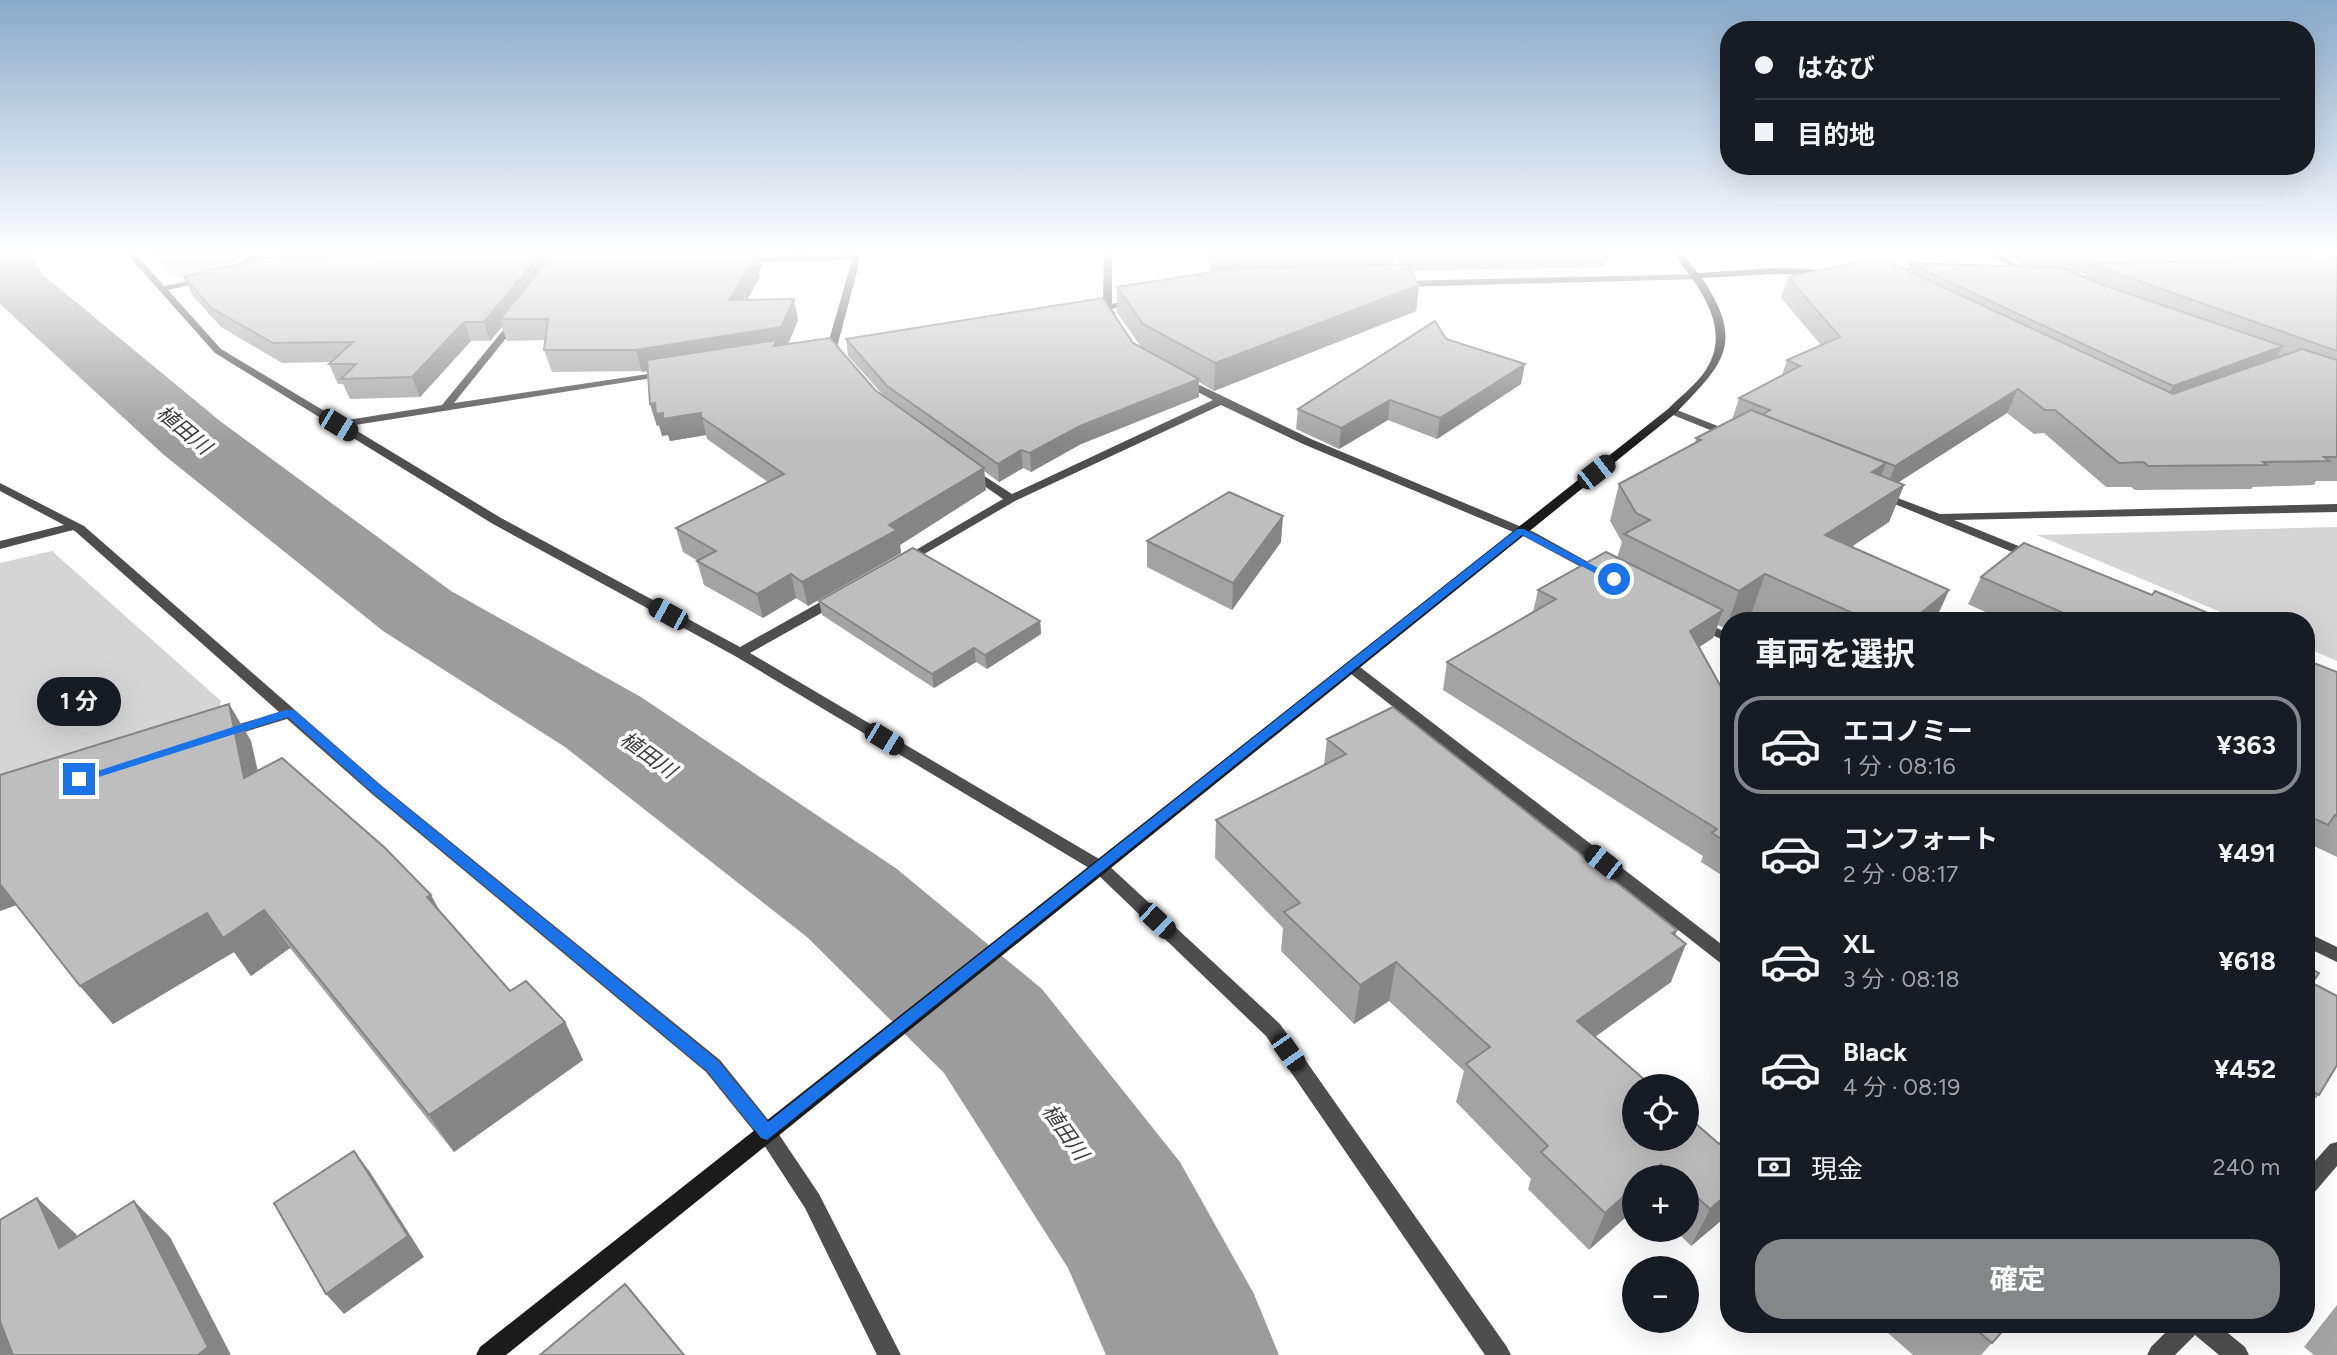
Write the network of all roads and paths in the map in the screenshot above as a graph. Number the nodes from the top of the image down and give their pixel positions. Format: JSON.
{"nodes":[{"id":1,"x":187,"y":316,"type":"edge"},
{"id":2,"x":518,"y":316,"type":"edge"},
{"id":3,"x":841,"y":316,"type":"edge"},
{"id":4,"x":1113,"y":316,"type":"edge"},
{"id":5,"x":1717,"y":316,"type":"edge"},
{"id":6,"x":1120,"y":327,"type":"edge"},
{"id":7,"x":845,"y":345,"type":"dead end"},
{"id":8,"x":832,"y":347,"type":"junction"},
{"id":9,"x":818,"y":349,"type":"edge"},
{"id":10,"x":849,"y":367,"type":"edge"},
{"id":11,"x":680,"y":371,"type":"edge"},
{"id":12,"x":1173,"y":375,"type":"edge"},
{"id":13,"x":1220,"y":401,"type":"junction"},
{"id":14,"x":445,"y":408,"type":"junction"},
{"id":15,"x":1672,"y":411,"type":"junction"},
{"id":16,"x":338,"y":425,"type":"junction"},
{"id":17,"x":1748,"y":441,"type":"edge"},
{"id":18,"x":965,"y":468,"type":"edge"},
{"id":19,"x":0,"y":486,"type":"edge"},
{"id":20,"x":1862,"y":487,"type":"edge"},
{"id":21,"x":1011,"y":499,"type":"junction"},
{"id":22,"x":2337,"y":508,"type":"edge"},
{"id":23,"x":1937,"y":517,"type":"junction"},
{"id":24,"x":74,"y":526,"type":"junction"},
{"id":25,"x":1521,"y":531,"type":"junction"},
{"id":26,"x":0,"y":545,"type":"edge"},
{"id":27,"x":2050,"y":564,"type":"edge"},
{"id":28,"x":893,"y":566,"type":"edge"},
{"id":29,"x":1607,"y":576,"type":"edge"},
{"id":30,"x":846,"y":593,"type":"edge"},
{"id":31,"x":1680,"y":614,"type":"edge"},
{"id":32,"x":1720,"y":634,"type":"edge"},
{"id":33,"x":740,"y":653,"type":"junction"},
{"id":34,"x":1351,"y":667,"type":"junction"},
{"id":35,"x":290,"y":713,"type":"junction"},
{"id":36,"x":211,"y":738,"type":"edge"},
{"id":37,"x":1100,"y":867,"type":"junction"},
{"id":38,"x":2315,"y":944,"type":"edge"},
{"id":39,"x":1720,"y":953,"type":"edge"},
{"id":40,"x":2337,"y":955,"type":"edge"},
{"id":41,"x":769,"y":1131,"type":"junction"},
{"id":42,"x":2337,"y":1151,"type":"edge"},
{"id":43,"x":2315,"y":1177,"type":"edge"},
{"id":44,"x":2181,"y":1333,"type":"edge"},
{"id":45,"x":2210,"y":1333,"type":"edge"},
{"id":46,"x":488,"y":1355,"type":"edge"},
{"id":47,"x":888,"y":1355,"type":"edge"},
{"id":48,"x":1499,"y":1355,"type":"edge"},
{"id":49,"x":2158,"y":1355,"type":"edge"},
{"id":50,"x":2237,"y":1355,"type":"edge"}],
"edges":[{"from":1,"to":16,"type":"street"},
{"from":2,"to":14,"type":"street"},
{"from":3,"to":8,"type":"street"},
{"from":4,"to":6,"type":"street"},
{"from":5,"to":15,"type":"street"},
{"from":7,"to":8,"type":"street"},
{"from":8,"to":9,"type":"street"},
{"from":8,"to":10,"type":"street"},
{"from":11,"to":14,"type":"street"},
{"from":12,"to":13,"type":"street"},
{"from":13,"to":21,"type":"street"},
{"from":13,"to":25,"type":"street"},
{"from":14,"to":16,"type":"street"},
{"from":15,"to":17,"type":"street"},
{"from":15,"to":25,"type":"street"},
{"from":16,"to":33,"type":"street"},
{"from":18,"to":21,"type":"street"},
{"from":19,"to":24,"type":"street"},
{"from":20,"to":23,"type":"street"},
{"from":21,"to":28,"type":"street"},
{"from":22,"to":23,"type":"street"},
{"from":23,"to":27,"type":"street"},
{"from":24,"to":26,"type":"street"},
{"from":24,"to":35,"type":"street"},
{"from":25,"to":29,"type":"street"},
{"from":25,"to":34,"type":"street"},
{"from":30,"to":33,"type":"street"},
{"from":31,"to":32,"type":"street"},
{"from":33,"to":37,"type":"street"},
{"from":34,"to":37,"type":"street"},
{"from":34,"to":39,"type":"street"},
{"from":35,"to":36,"type":"street"},
{"from":35,"to":41,"type":"street"},
{"from":37,"to":41,"type":"street"},
{"from":37,"to":48,"type":"street"},
{"from":38,"to":40,"type":"street"},
{"from":41,"to":46,"type":"street"},
{"from":41,"to":47,"type":"street"},
{"from":42,"to":43,"type":"street"},
{"from":44,"to":49,"type":"street"},
{"from":45,"to":50,"type":"street"}]}
